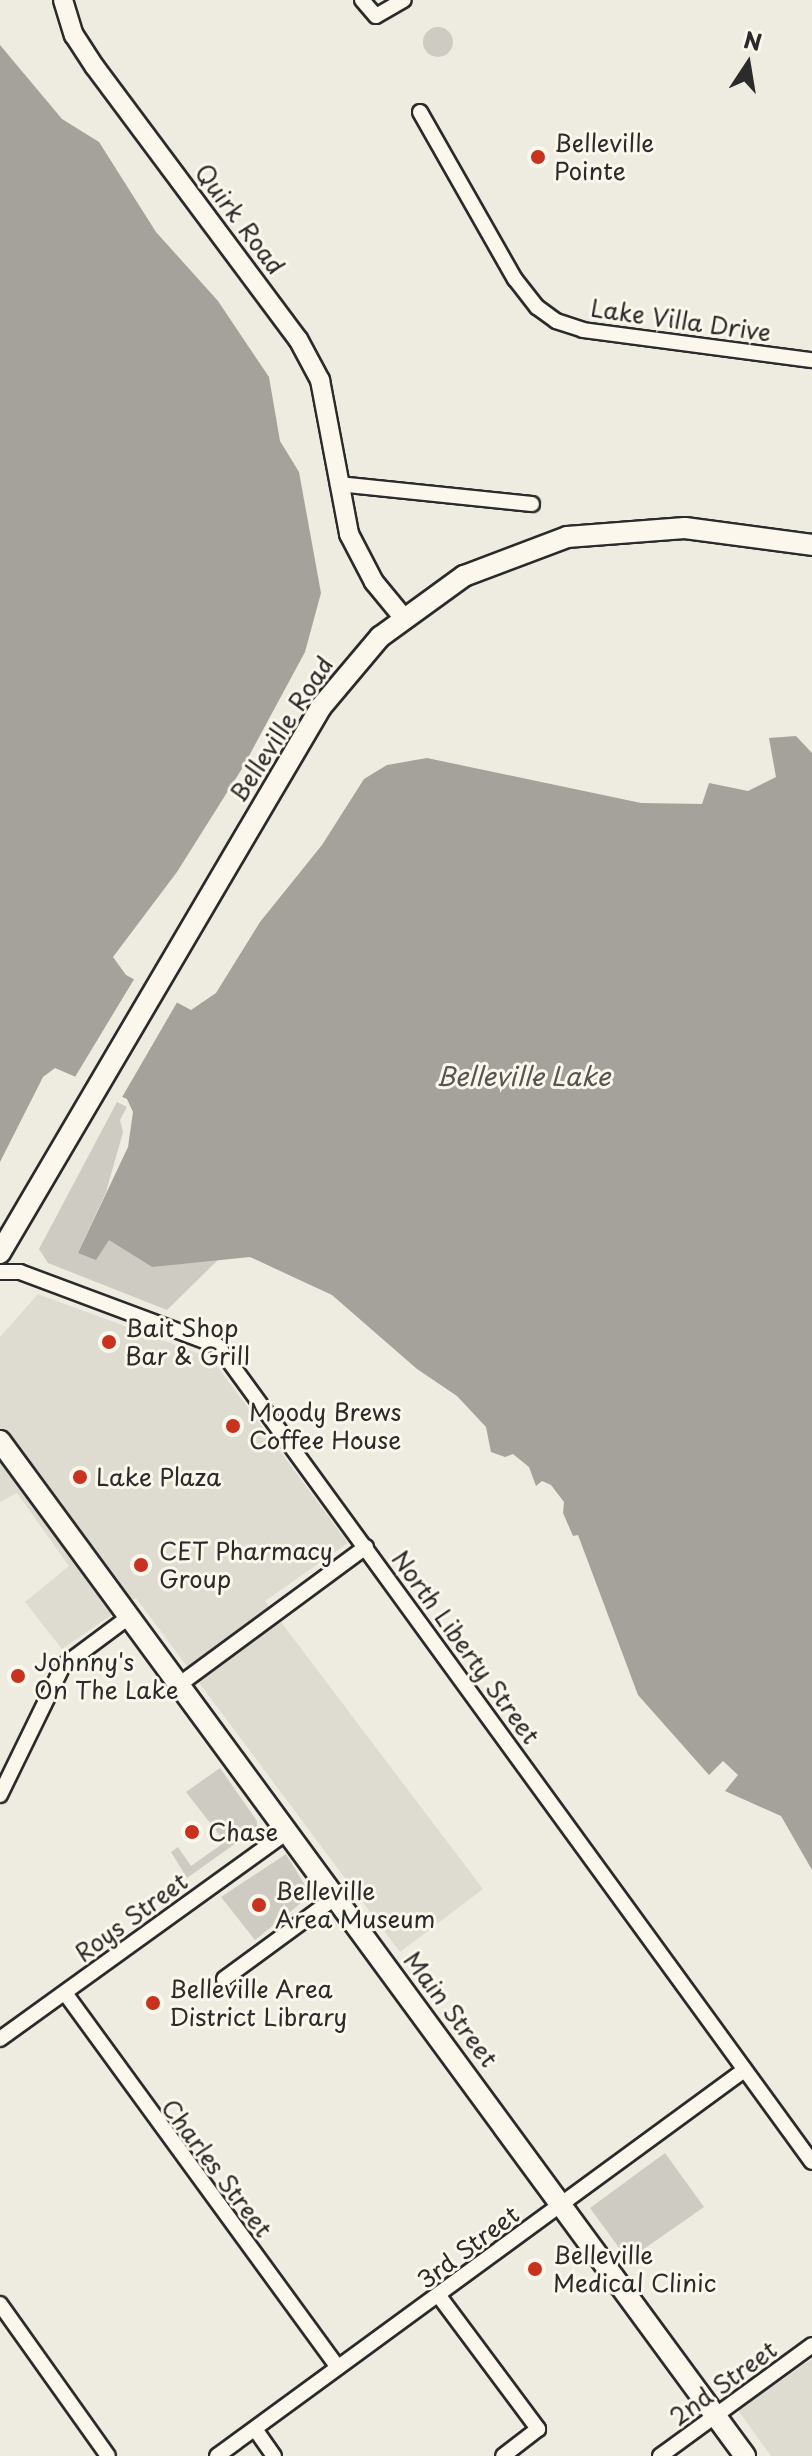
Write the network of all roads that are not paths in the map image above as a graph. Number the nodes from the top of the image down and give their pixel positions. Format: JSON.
{"nodes":[{"id":1,"x":63,"y":0,"type":"edge"},
{"id":2,"x":362,"y":0,"type":"edge"},
{"id":3,"x":404,"y":0,"type":"edge"},
{"id":4,"x":420,"y":112,"type":"dead end"},
{"id":5,"x":812,"y":360,"type":"edge"},
{"id":6,"x":338,"y":484,"type":"junction"},
{"id":7,"x":532,"y":504,"type":"dead end"},
{"id":8,"x":812,"y":545,"type":"edge"},
{"id":9,"x":403,"y":617,"type":"junction"},
{"id":10,"x":0,"y":1253,"type":"edge"},
{"id":11,"x":0,"y":1272,"type":"edge"},
{"id":12,"x":0,"y":1441,"type":"edge"},
{"id":13,"x":366,"y":1547,"type":"junction"},
{"id":14,"x":130,"y":1616,"type":"junction"},
{"id":15,"x":180,"y":1684,"type":"junction"},
{"id":16,"x":0,"y":1795,"type":"edge"},
{"id":17,"x":288,"y":1831,"type":"junction"},
{"id":18,"x":336,"y":1897,"type":"junction"},
{"id":19,"x":224,"y":1979,"type":"dead end"},
{"id":20,"x":65,"y":1993,"type":"junction"},
{"id":21,"x":0,"y":2039,"type":"edge"},
{"id":22,"x":743,"y":2071,"type":"junction"},
{"id":23,"x":812,"y":2162,"type":"edge"},
{"id":24,"x":562,"y":2204,"type":"junction"},
{"id":25,"x":439,"y":2296,"type":"junction"},
{"id":26,"x":0,"y":2304,"type":"edge"},
{"id":27,"x":812,"y":2345,"type":"edge"},
{"id":28,"x":338,"y":2367,"type":"junction"},
{"id":29,"x":715,"y":2416,"type":"junction"},
{"id":30,"x":255,"y":2429,"type":"junction"},
{"id":31,"x":108,"y":2456,"type":"edge"},
{"id":32,"x":217,"y":2456,"type":"edge"},
{"id":33,"x":274,"y":2456,"type":"edge"},
{"id":34,"x":503,"y":2456,"type":"edge"},
{"id":35,"x":660,"y":2456,"type":"edge"},
{"id":36,"x":745,"y":2456,"type":"edge"}],
"edges":[{"from":1,"to":6,"type":"street","name":"Quirk Road"},
{"from":2,"to":3,"type":"street"},
{"from":4,"to":5,"type":"street","name":"Lake Villa Drive"},
{"from":6,"to":7,"type":"street"},
{"from":6,"to":9,"type":"street","name":"Quirk Road"},
{"from":8,"to":9,"type":"main road","name":"Belleville Road"},
{"from":9,"to":10,"type":"main road","name":"Belleville Road"},
{"from":11,"to":13,"type":"street","name":"North Liberty Street"},
{"from":12,"to":14,"type":"main road","name":"Main Street"},
{"from":13,"to":15,"type":"street"},
{"from":13,"to":22,"type":"street","name":"North Liberty Street"},
{"from":14,"to":15,"type":"main road","name":"Main Street"},
{"from":14,"to":16,"type":"street"},
{"from":15,"to":17,"type":"main road","name":"Main Street"},
{"from":17,"to":18,"type":"main road","name":"Main Street"},
{"from":17,"to":20,"type":"street","name":"Roys Street"},
{"from":18,"to":19,"type":"street"},
{"from":18,"to":24,"type":"main road","name":"Main Street"},
{"from":20,"to":21,"type":"street","name":"Roys Street"},
{"from":20,"to":28,"type":"street","name":"Charles Street"},
{"from":22,"to":23,"type":"street","name":"North Liberty Street"},
{"from":22,"to":24,"type":"street","name":"3rd Street"},
{"from":24,"to":25,"type":"street","name":"3rd Street"},
{"from":24,"to":29,"type":"main road","name":"Main Street"},
{"from":25,"to":28,"type":"street","name":"3rd Street"},
{"from":25,"to":34,"type":"street"},
{"from":26,"to":31,"type":"street"},
{"from":27,"to":29,"type":"street","name":"2nd Street"},
{"from":28,"to":30,"type":"street","name":"3rd Street"},
{"from":29,"to":35,"type":"street","name":"2nd Street"},
{"from":29,"to":36,"type":"main road","name":"Main Street"},
{"from":30,"to":32,"type":"street","name":"3rd Street"},
{"from":30,"to":33,"type":"street"}]}
